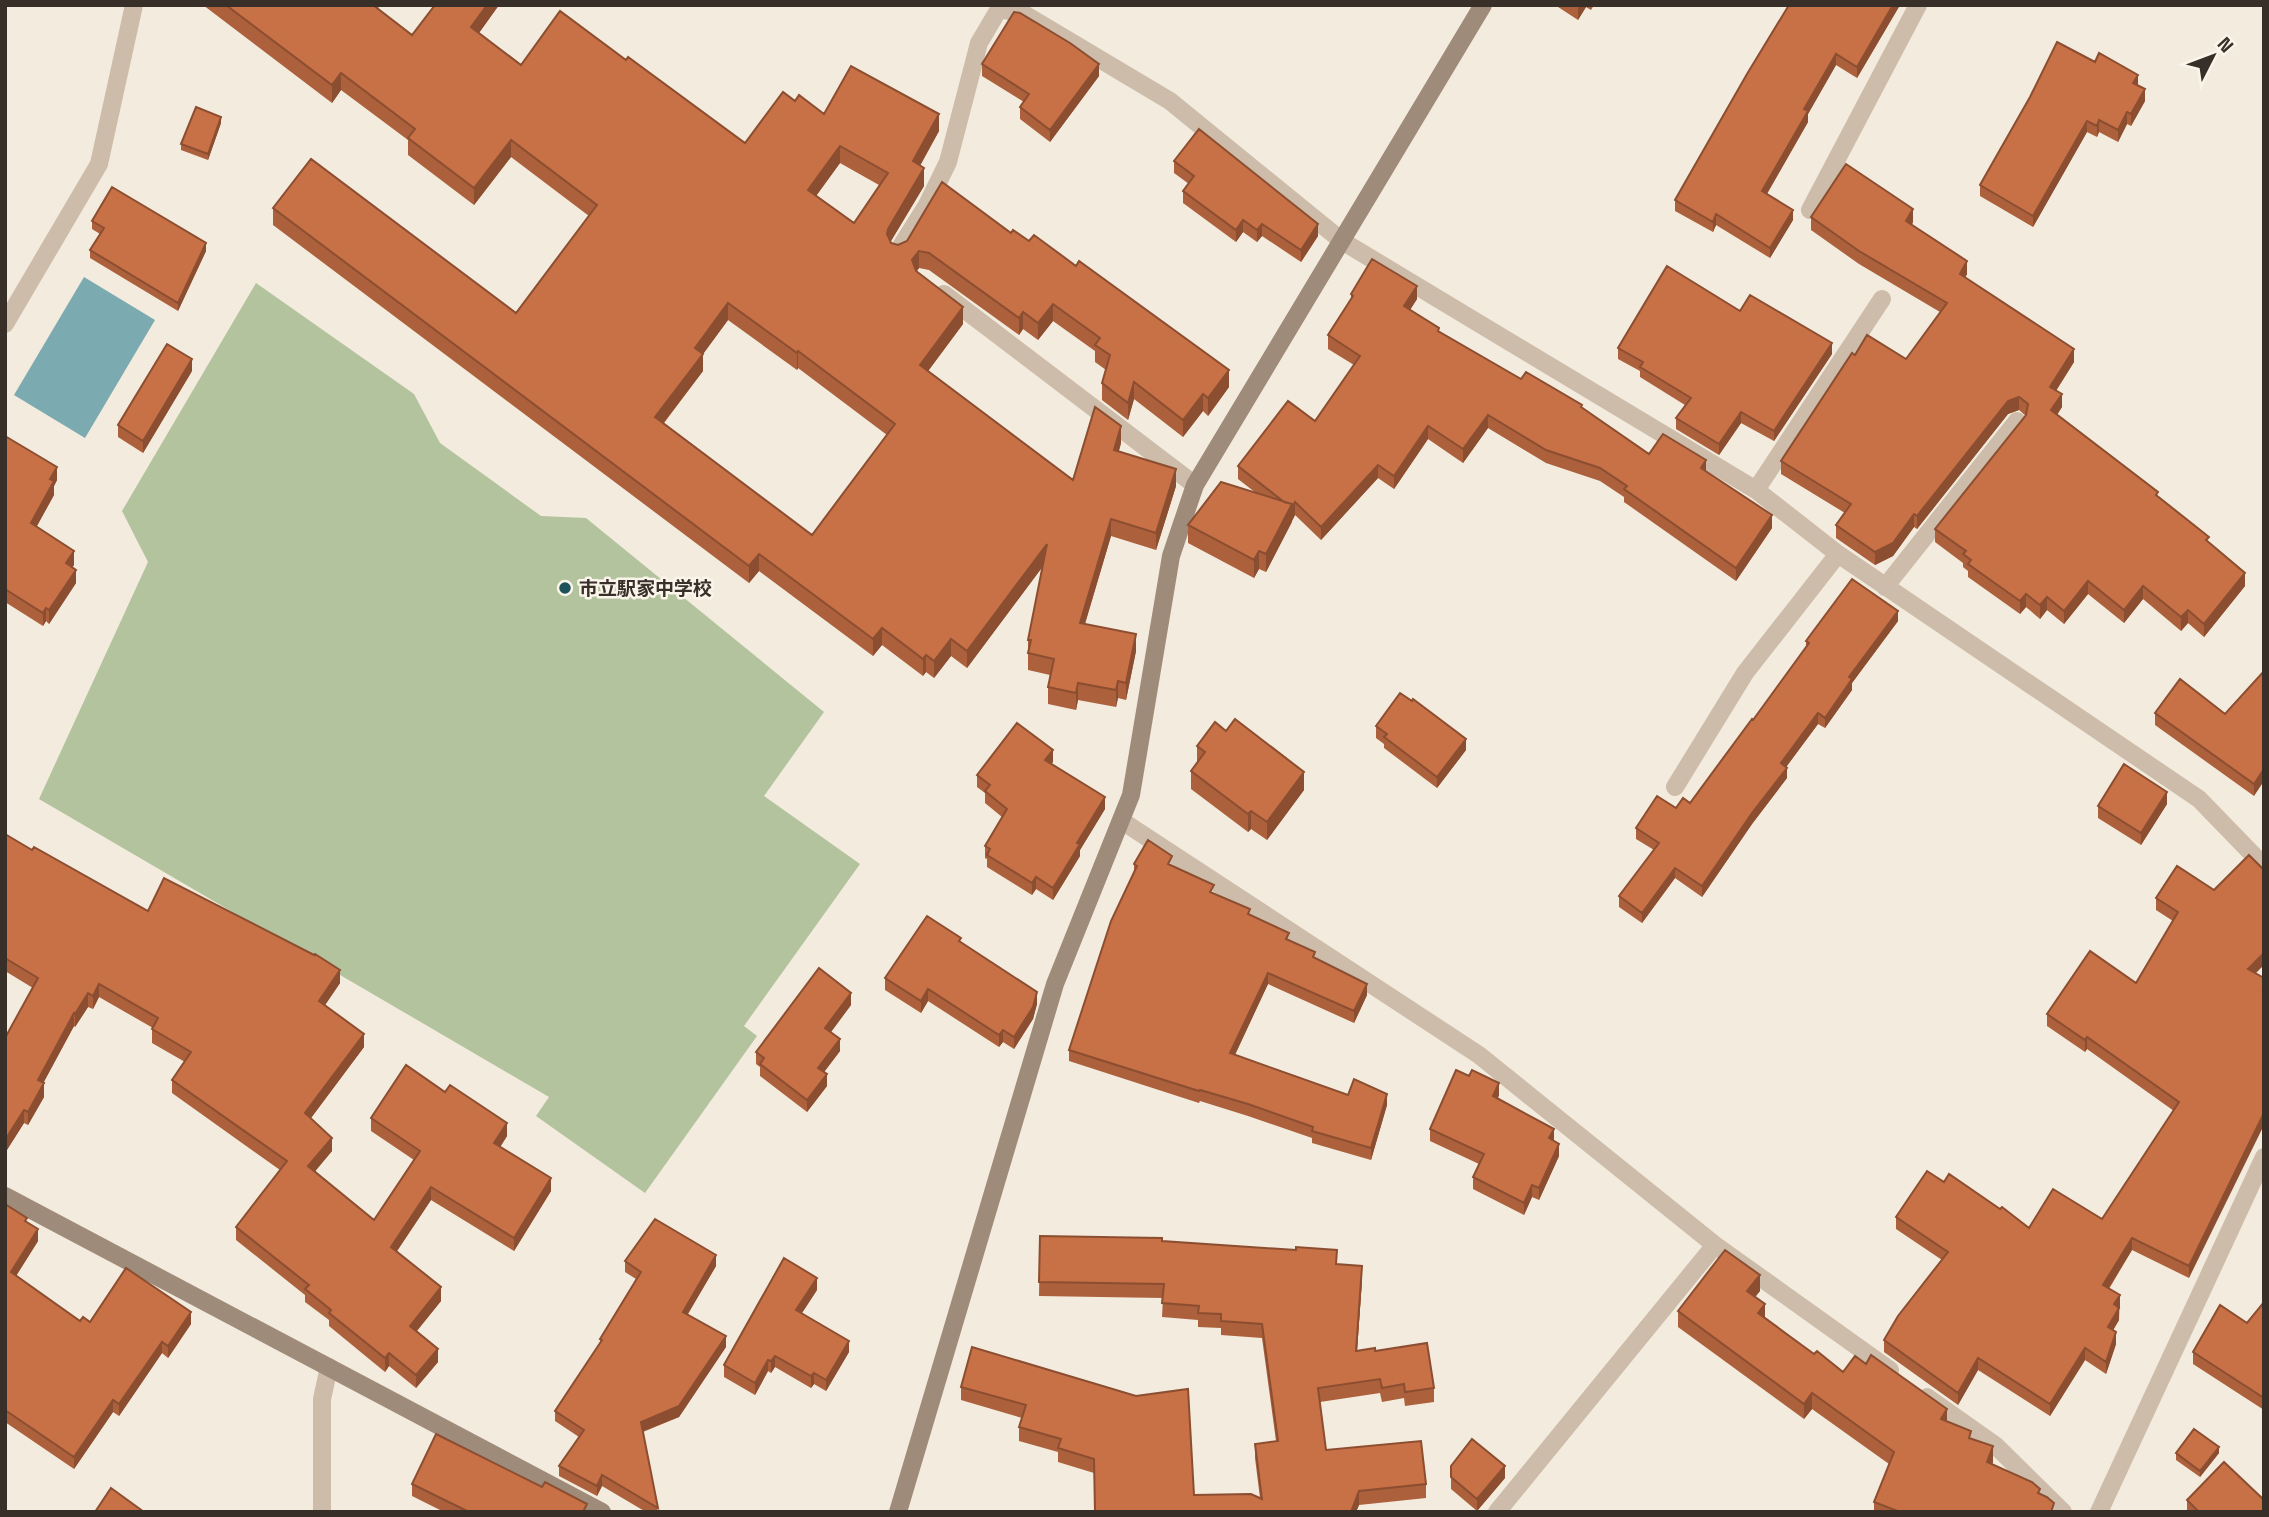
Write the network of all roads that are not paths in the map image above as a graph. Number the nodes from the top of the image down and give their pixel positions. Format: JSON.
{"nodes":[{"id":1,"x":134,"y":5,"type":"edge"},
{"id":2,"x":1483,"y":5,"type":"edge"},
{"id":3,"x":1918,"y":5,"type":"edge"},
{"id":4,"x":1810,"y":210,"type":"dead end"},
{"id":5,"x":1342,"y":241,"type":"junction"},
{"id":6,"x":898,"y":251,"type":"edge"},
{"id":7,"x":934,"y":287,"type":"edge"},
{"id":8,"x":1882,"y":299,"type":"dead end"},
{"id":9,"x":5,"y":324,"type":"edge"},
{"id":10,"x":2017,"y":421,"type":"edge"},
{"id":11,"x":1195,"y":485,"type":"junction"},
{"id":12,"x":1756,"y":490,"type":"junction"},
{"id":13,"x":1838,"y":554,"type":"junction"},
{"id":14,"x":1885,"y":587,"type":"junction"},
{"id":15,"x":1675,"y":787,"type":"dead end"},
{"id":16,"x":1122,"y":821,"type":"junction"},
{"id":17,"x":2264,"y":866,"type":"edge"},
{"id":18,"x":2264,"y":1157,"type":"edge"},
{"id":19,"x":5,"y":1196,"type":"edge"},
{"id":20,"x":1715,"y":1245,"type":"junction"},
{"id":21,"x":328,"y":1367,"type":"junction"},
{"id":22,"x":322,"y":1512,"type":"edge"},
{"id":23,"x":602,"y":1512,"type":"edge"},
{"id":24,"x":898,"y":1512,"type":"edge"},
{"id":25,"x":1497,"y":1512,"type":"edge"},
{"id":26,"x":2063,"y":1512,"type":"edge"},
{"id":27,"x":2099,"y":1512,"type":"edge"}],
"edges":[{"from":1,"to":9,"type":"street"},
{"from":2,"to":5,"type":"street"},
{"from":3,"to":4,"type":"street"},
{"from":5,"to":6,"type":"street"},
{"from":5,"to":11,"type":"street"},
{"from":5,"to":12,"type":"street"},
{"from":7,"to":11,"type":"street"},
{"from":8,"to":12,"type":"street"},
{"from":10,"to":14,"type":"street"},
{"from":11,"to":16,"type":"street"},
{"from":12,"to":13,"type":"street"},
{"from":13,"to":14,"type":"street"},
{"from":13,"to":15,"type":"street"},
{"from":14,"to":17,"type":"street"},
{"from":16,"to":20,"type":"street"},
{"from":16,"to":24,"type":"street"},
{"from":18,"to":27,"type":"street"},
{"from":19,"to":21,"type":"street"},
{"from":20,"to":25,"type":"street"},
{"from":20,"to":26,"type":"street"},
{"from":21,"to":22,"type":"street"},
{"from":21,"to":23,"type":"street"}]}
